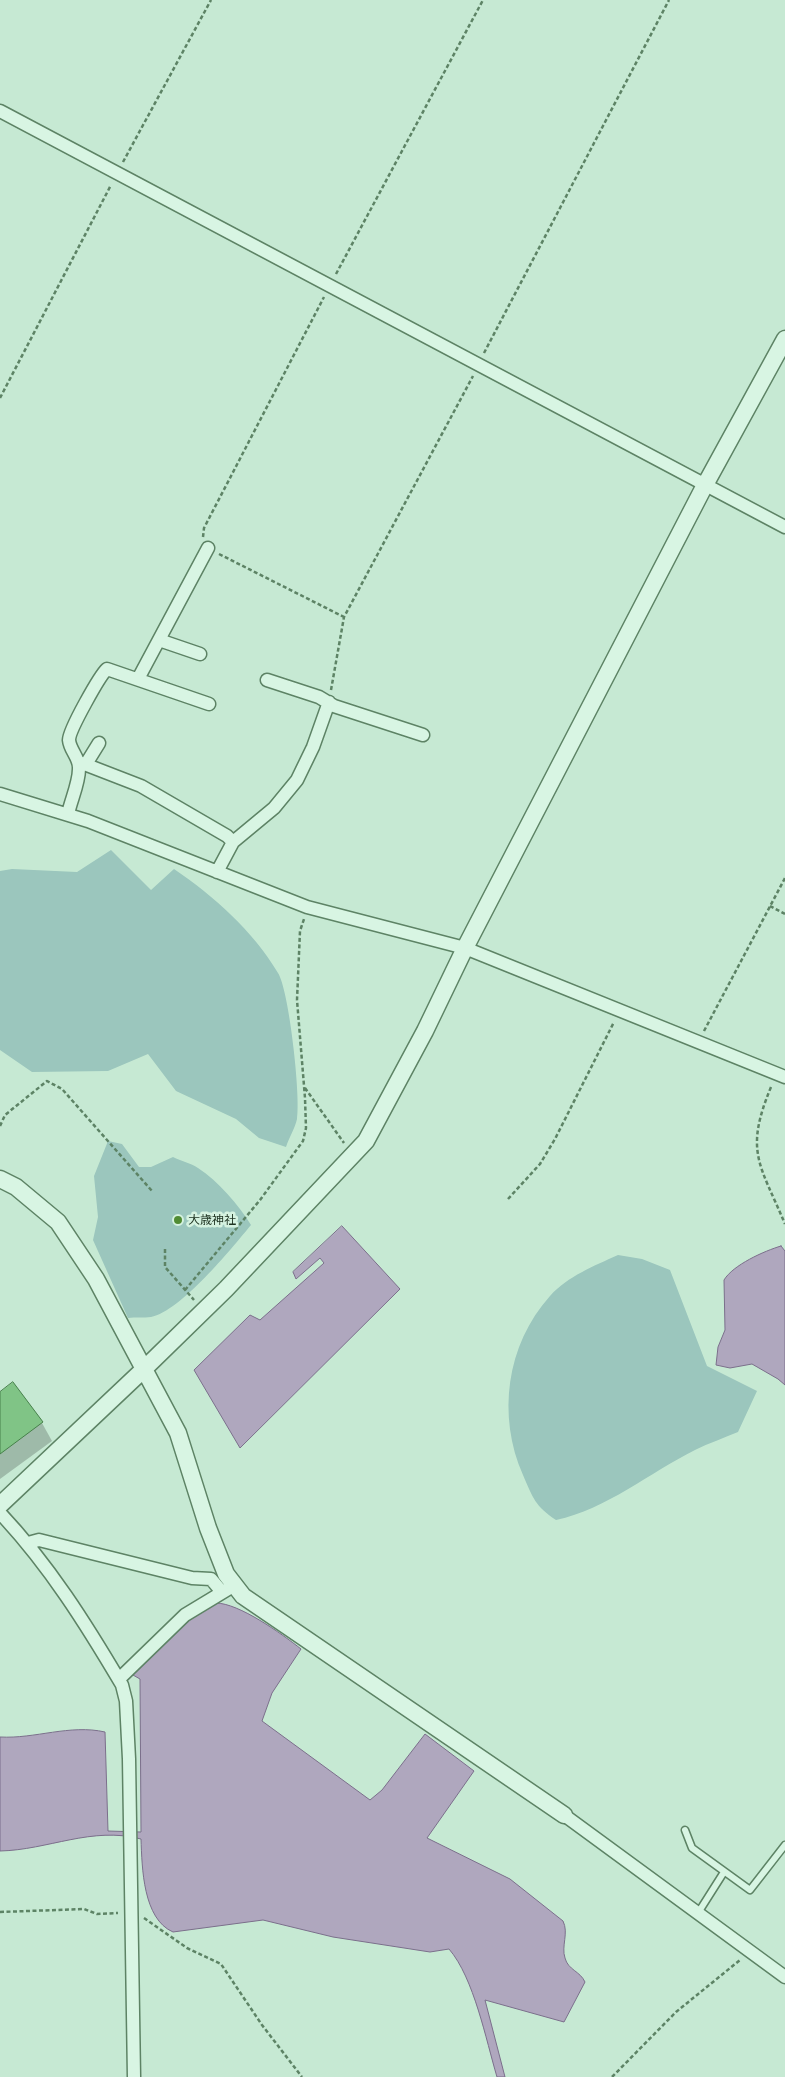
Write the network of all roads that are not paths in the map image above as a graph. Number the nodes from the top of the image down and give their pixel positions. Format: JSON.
{"nodes":[{"id":1,"x":0,"y":111,"type":"edge"},
{"id":2,"x":785,"y":339,"type":"edge"},
{"id":3,"x":705,"y":485,"type":"junction"},
{"id":4,"x":785,"y":527,"type":"edge"},
{"id":5,"x":208,"y":548,"type":"road end"},
{"id":6,"x":159,"y":640,"type":"junction"},
{"id":7,"x":200,"y":654,"type":"dead end"},
{"id":8,"x":138,"y":679,"type":"junction"},
{"id":9,"x":267,"y":680,"type":"dead end"},
{"id":10,"x":329,"y":702,"type":"junction"},
{"id":11,"x":209,"y":704,"type":"dead end"},
{"id":12,"x":423,"y":735,"type":"dead end"},
{"id":13,"x":99,"y":742,"type":"dead end"},
{"id":14,"x":82,"y":763,"type":"junction"},
{"id":15,"x":0,"y":794,"type":"edge"},
{"id":16,"x":68,"y":814,"type":"junction"},
{"id":17,"x":233,"y":842,"type":"junction"},
{"id":18,"x":217,"y":872,"type":"junction"},
{"id":19,"x":465,"y":948,"type":"junction"},
{"id":20,"x":780,"y":1075,"type":"edge"},
{"id":21,"x":0,"y":1179,"type":"edge"},
{"id":22,"x":144,"y":1370,"type":"junction"},
{"id":23,"x":0,"y":1505,"type":"edge"},
{"id":24,"x":0,"y":1513,"type":"edge"},
{"id":25,"x":28,"y":1543,"type":"junction"},
{"id":26,"x":228,"y":1589,"type":"junction"},
{"id":27,"x":119,"y":1680,"type":"junction"},
{"id":28,"x":564,"y":1815,"type":"joint"},
{"id":29,"x":685,"y":1830,"type":"dead end"},
{"id":30,"x":785,"y":1845,"type":"edge"},
{"id":31,"x":724,"y":1872,"type":"junction"},
{"id":32,"x":698,"y":1913,"type":"junction"},
{"id":33,"x":785,"y":1977,"type":"edge"},
{"id":34,"x":134,"y":2077,"type":"edge"}],
"edges":[{"from":1,"to":3,"type":"street"},
{"from":2,"to":3,"type":"street"},
{"from":3,"to":4,"type":"street"},
{"from":3,"to":19,"type":"street"},
{"from":5,"to":6,"type":"street"},
{"from":6,"to":7,"type":"street"},
{"from":6,"to":8,"type":"street"},
{"from":8,"to":11,"type":"street"},
{"from":8,"to":14,"type":"street"},
{"from":9,"to":10,"type":"street"},
{"from":10,"to":12,"type":"street"},
{"from":10,"to":17,"type":"street"},
{"from":13,"to":14,"type":"street"},
{"from":14,"to":16,"type":"street"},
{"from":14,"to":17,"type":"street"},
{"from":15,"to":16,"type":"street"},
{"from":16,"to":18,"type":"street"},
{"from":17,"to":18,"type":"street"},
{"from":18,"to":19,"type":"street"},
{"from":19,"to":20,"type":"street"},
{"from":19,"to":22,"type":"street"},
{"from":21,"to":22,"type":"street"},
{"from":22,"to":23,"type":"street"},
{"from":22,"to":26,"type":"street"},
{"from":24,"to":25,"type":"street"},
{"from":25,"to":26,"type":"street"},
{"from":25,"to":27,"type":"street"},
{"from":26,"to":27,"type":"street"},
{"from":26,"to":28,"type":"street"},
{"from":27,"to":34,"type":"street"},
{"from":28,"to":32,"type":"street"},
{"from":29,"to":31,"type":"lane"},
{"from":30,"to":31,"type":"lane"},
{"from":31,"to":32,"type":"lane"},
{"from":32,"to":33,"type":"street"}]}
